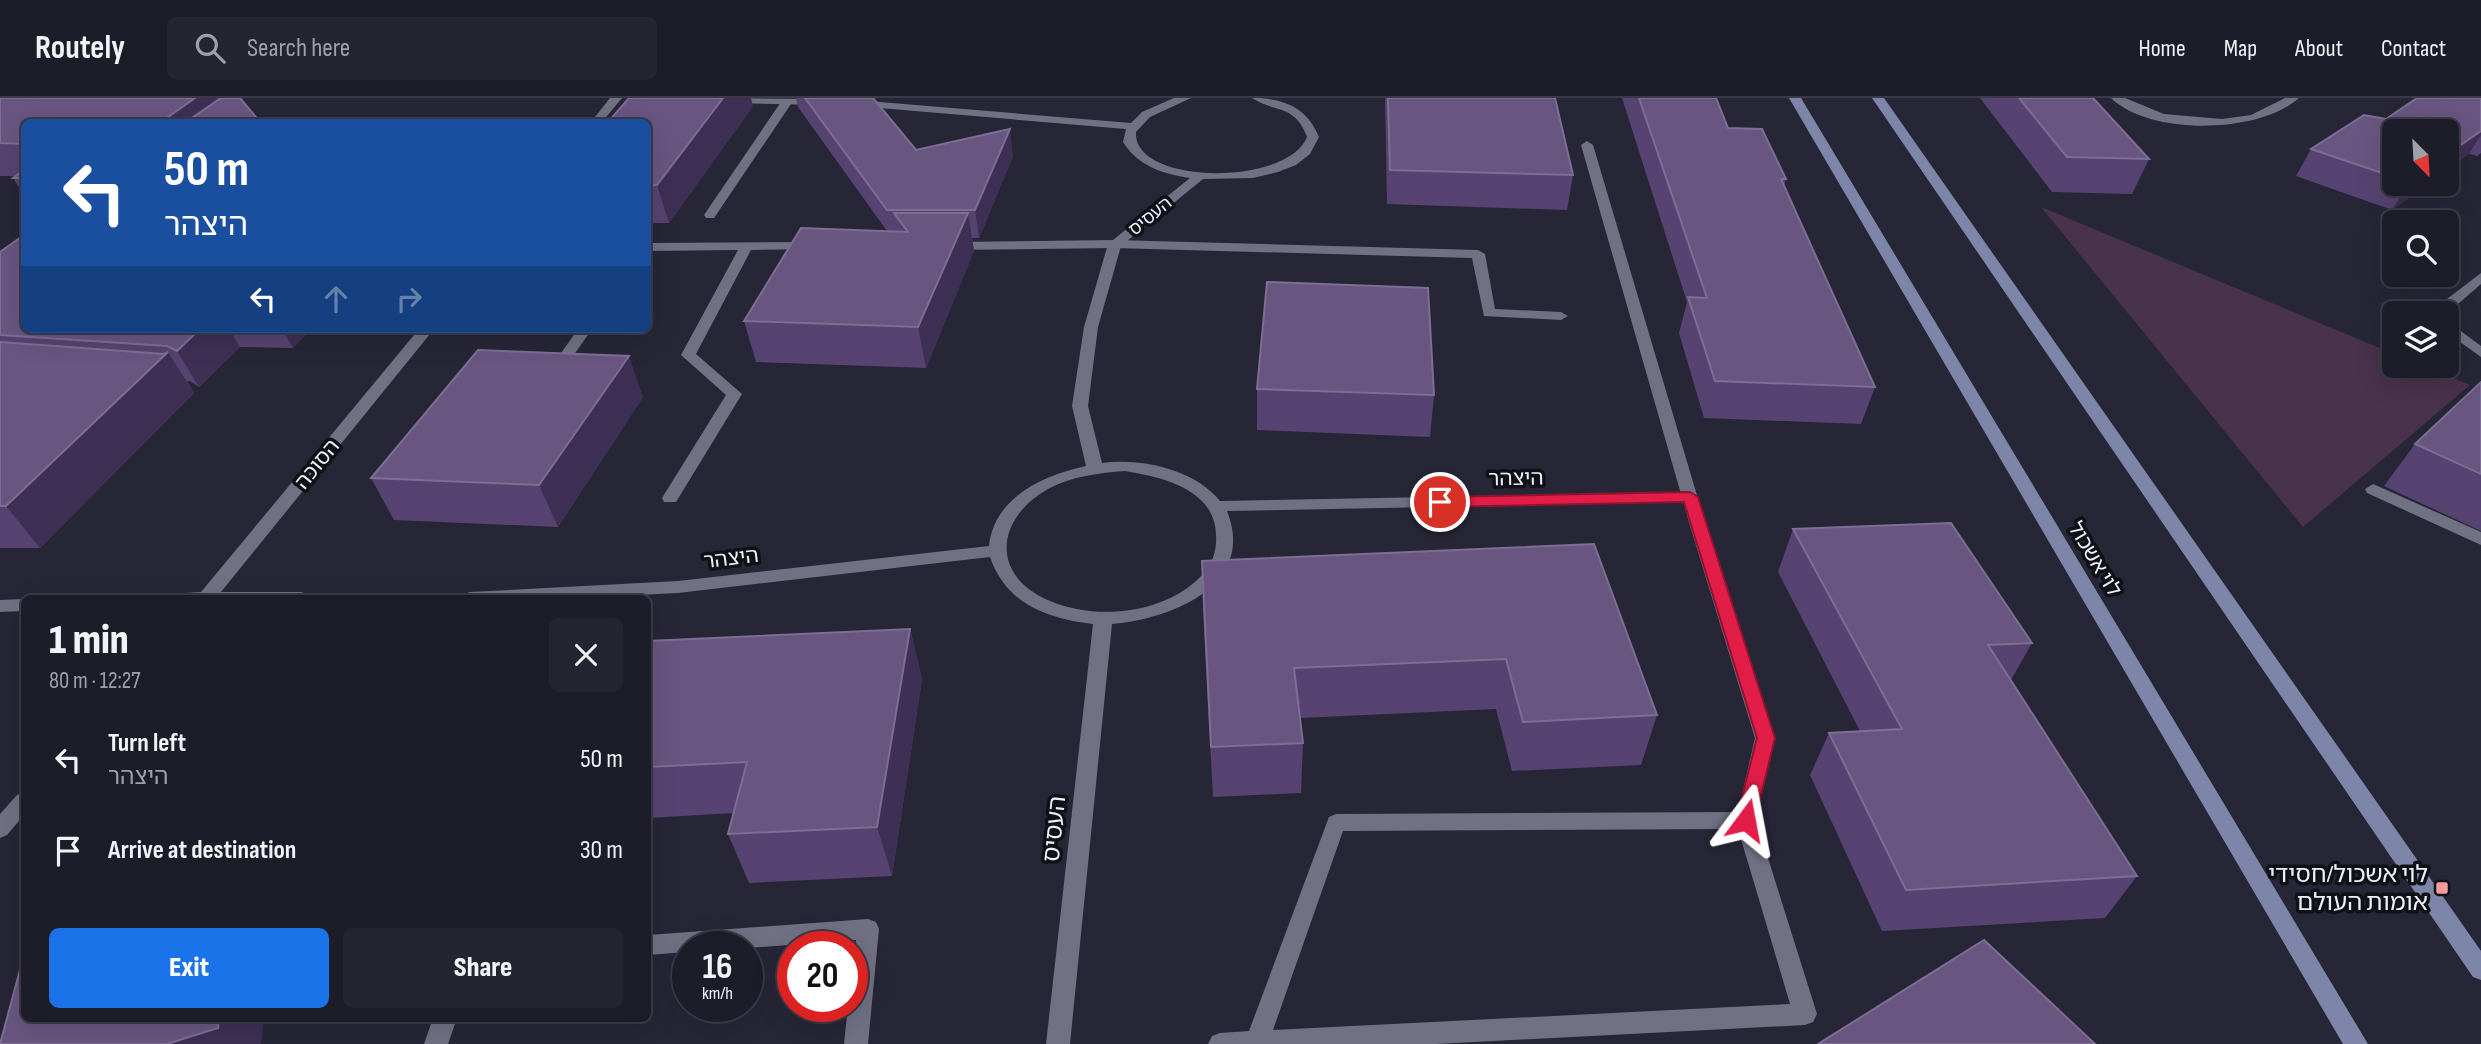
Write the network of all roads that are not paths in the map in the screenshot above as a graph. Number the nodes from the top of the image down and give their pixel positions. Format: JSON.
{"nodes":[{"id":1,"x":616,"y":98,"type":"edge"},
{"id":2,"x":1185,"y":98,"type":"edge"},
{"id":3,"x":1258,"y":98,"type":"edge"},
{"id":4,"x":1795,"y":98,"type":"edge"},
{"id":5,"x":1878,"y":98,"type":"edge"},
{"id":6,"x":2116,"y":98,"type":"edge"},
{"id":7,"x":2293,"y":98,"type":"edge"},
{"id":8,"x":721,"y":99,"type":"edge"},
{"id":9,"x":788,"y":101,"type":"junction"},
{"id":10,"x":598,"y":119,"type":"edge"},
{"id":11,"x":1131,"y":126,"type":"junction"},
{"id":12,"x":1587,"y":145,"type":"dead end"},
{"id":13,"x":1200,"y":176,"type":"junction"},
{"id":14,"x":710,"y":215,"type":"dead end"},
{"id":15,"x":1115,"y":244,"type":"junction"},
{"id":16,"x":828,"y":246,"type":"edge"},
{"id":17,"x":937,"y":246,"type":"edge"},
{"id":18,"x":651,"y":247,"type":"edge"},
{"id":19,"x":746,"y":247,"type":"junction"},
{"id":20,"x":2481,"y":276,"type":"edge"},
{"id":21,"x":2453,"y":301,"type":"edge"},
{"id":22,"x":1561,"y":316,"type":"dead end"},
{"id":23,"x":424,"y":333,"type":"edge"},
{"id":24,"x":582,"y":333,"type":"edge"},
{"id":25,"x":2459,"y":335,"type":"edge"},
{"id":26,"x":2481,"y":353,"type":"edge"},
{"id":27,"x":566,"y":356,"type":"edge"},
{"id":28,"x":1095,"y":468,"type":"junction"},
{"id":29,"x":2373,"y":489,"type":"dead end"},
{"id":30,"x":1690,"y":497,"type":"junction"},
{"id":31,"x":670,"y":498,"type":"dead end"},
{"id":32,"x":1217,"y":506,"type":"junction"},
{"id":33,"x":2481,"y":539,"type":"edge"},
{"id":34,"x":996,"y":551,"type":"junction"},
{"id":35,"x":209,"y":595,"type":"edge"},
{"id":36,"x":527,"y":595,"type":"edge"},
{"id":37,"x":21,"y":605,"type":"edge"},
{"id":38,"x":0,"y":606,"type":"edge"},
{"id":39,"x":1103,"y":619,"type":"junction"},
{"id":40,"x":21,"y":804,"type":"edge"},
{"id":41,"x":1746,"y":820,"type":"junction"},
{"id":42,"x":0,"y":829,"type":"edge"},
{"id":43,"x":651,"y":946,"type":"edge"},
{"id":44,"x":2481,"y":970,"type":"edge"},
{"id":45,"x":444,"y":1022,"type":"edge"},
{"id":46,"x":1258,"y":1040,"type":"junction"},
{"id":47,"x":436,"y":1044,"type":"edge"},
{"id":48,"x":856,"y":1044,"type":"edge"},
{"id":49,"x":1058,"y":1044,"type":"edge"},
{"id":50,"x":1220,"y":1044,"type":"edge"},
{"id":51,"x":2356,"y":1044,"type":"edge"}],
"edges":[{"from":1,"to":10,"type":"street"},
{"from":2,"to":11,"type":"street"},
{"from":3,"to":13,"type":"street"},
{"from":4,"to":51,"type":"main road","name":"לוי אשכול"},
{"from":5,"to":44,"type":"main road"},
{"from":6,"to":7,"type":"street"},
{"from":8,"to":9,"type":"street"},
{"from":9,"to":11,"type":"street"},
{"from":9,"to":14,"type":"street"},
{"from":11,"to":13,"type":"street"},
{"from":12,"to":30,"type":"street"},
{"from":13,"to":15,"type":"street","name":"העסיס"},
{"from":15,"to":17,"type":"street"},
{"from":15,"to":22,"type":"street"},
{"from":15,"to":28,"type":"street","name":"העסיס"},
{"from":16,"to":19,"type":"street"},
{"from":18,"to":19,"type":"street"},
{"from":19,"to":31,"type":"street"},
{"from":20,"to":21,"type":"street"},
{"from":23,"to":35,"type":"street","name":"הסוכה"},
{"from":24,"to":27,"type":"street"},
{"from":25,"to":26,"type":"street"},
{"from":28,"to":32,"type":"street"},
{"from":28,"to":34,"type":"street"},
{"from":29,"to":33,"type":"street"},
{"from":30,"to":32,"type":"street","name":"היצהר"},
{"from":30,"to":41,"type":"street"},
{"from":32,"to":39,"type":"street"},
{"from":34,"to":36,"type":"street","name":"היצהר"},
{"from":34,"to":39,"type":"street"},
{"from":37,"to":38,"type":"street"},
{"from":39,"to":49,"type":"street","name":"העסיס"},
{"from":40,"to":42,"type":"street"},
{"from":41,"to":46,"type":"street"},
{"from":41,"to":46,"type":"street"},
{"from":43,"to":48,"type":"street"},
{"from":45,"to":47,"type":"street"},
{"from":46,"to":50,"type":"street"}]}
